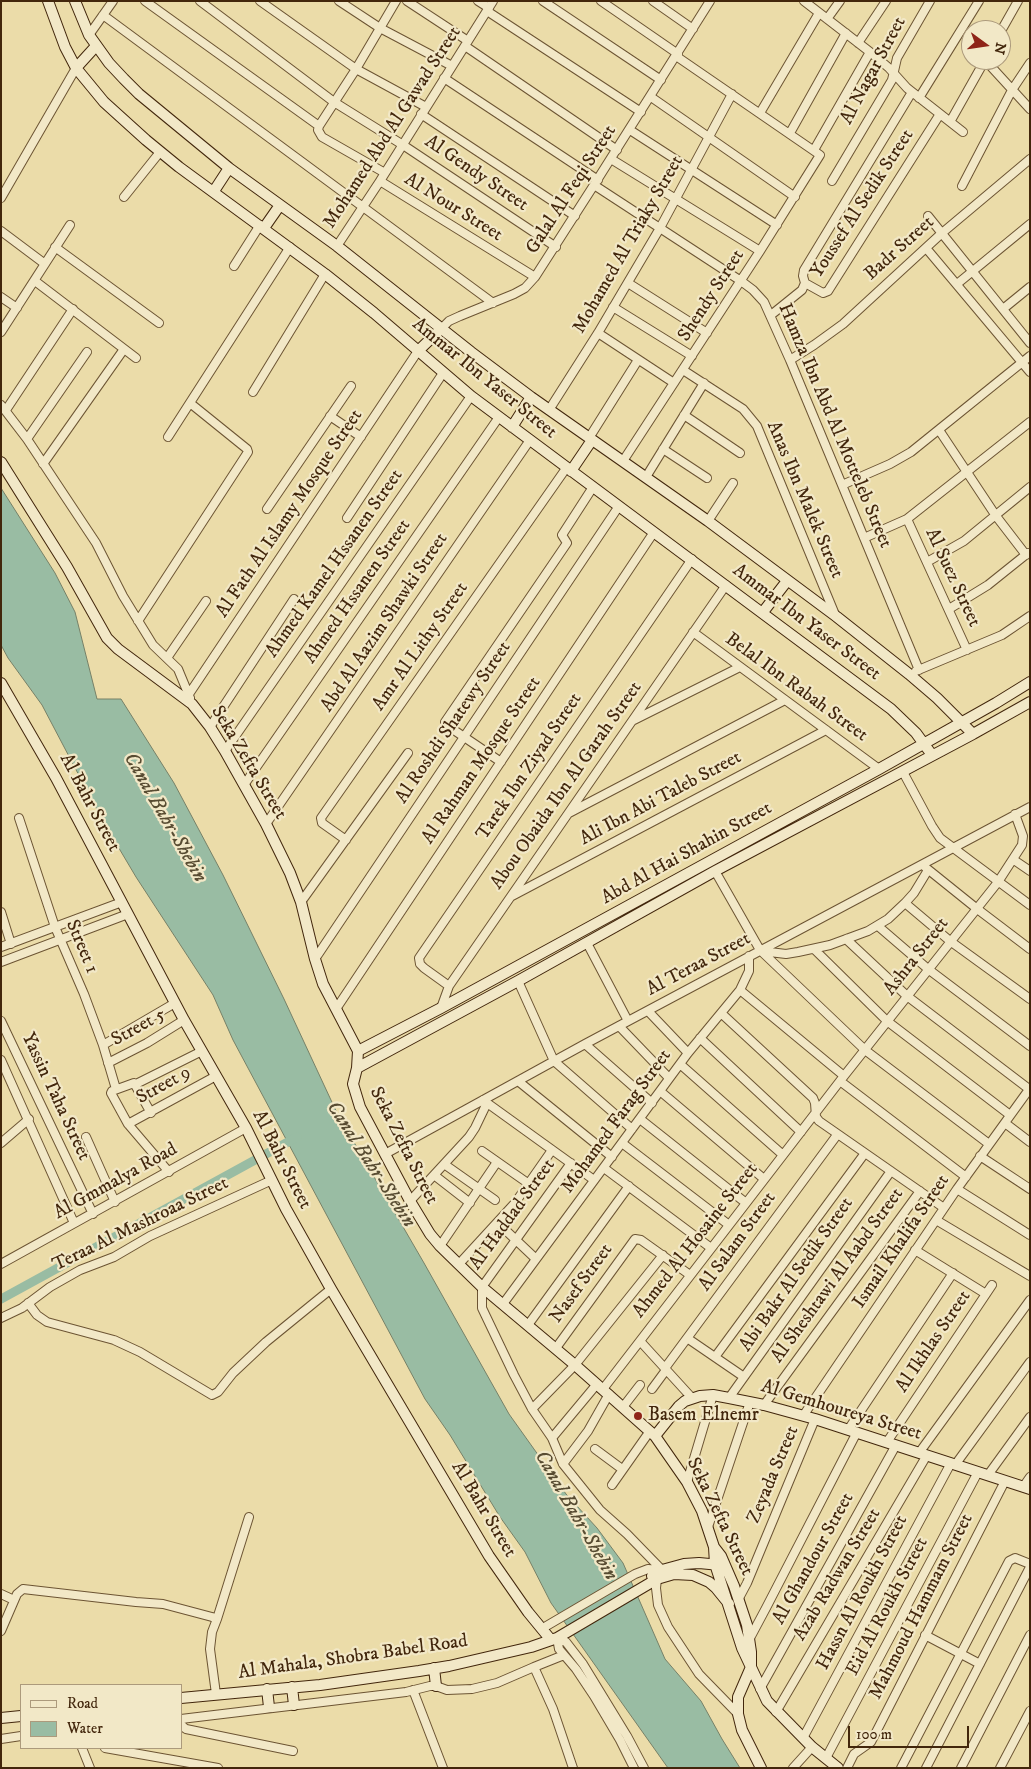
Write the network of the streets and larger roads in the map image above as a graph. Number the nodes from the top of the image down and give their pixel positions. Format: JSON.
{"nodes":[{"id":1,"x":48,"y":1,"type":"edge"},
{"id":2,"x":75,"y":1,"type":"edge"},
{"id":3,"x":113,"y":1,"type":"edge"},
{"id":4,"x":145,"y":1,"type":"edge"},
{"id":5,"x":200,"y":1,"type":"edge"},
{"id":6,"x":260,"y":1,"type":"edge"},
{"id":7,"x":339,"y":1,"type":"edge"},
{"id":8,"x":396,"y":1,"type":"edge"},
{"id":9,"x":407,"y":1,"type":"edge"},
{"id":10,"x":478,"y":1,"type":"edge"},
{"id":11,"x":543,"y":1,"type":"edge"},
{"id":12,"x":601,"y":1,"type":"edge"},
{"id":13,"x":710,"y":1,"type":"edge"},
{"id":14,"x":804,"y":1,"type":"edge"},
{"id":15,"x":840,"y":1,"type":"edge"},
{"id":16,"x":886,"y":1,"type":"edge"},
{"id":17,"x":930,"y":1,"type":"edge"},
{"id":18,"x":979,"y":1,"type":"edge"},
{"id":19,"x":1018,"y":1,"type":"edge"},
{"id":20,"x":656,"y":2,"type":"edge"},
{"id":21,"x":490,"y":7,"type":"edge"},
{"id":22,"x":819,"y":13,"type":"junction"},
{"id":23,"x":103,"y":15,"type":"junction"},
{"id":24,"x":827,"y":19,"type":"junction"},
{"id":25,"x":1007,"y":20,"type":"edge"},
{"id":26,"x":380,"y":28,"type":"junction"},
{"id":27,"x":693,"y":29,"type":"junction"},
{"id":28,"x":846,"y":33,"type":"junction"},
{"id":29,"x":89,"y":35,"type":"junction"},
{"id":30,"x":466,"y":43,"type":"junction"},
{"id":31,"x":858,"y":43,"type":"junction"},
{"id":32,"x":96,"y":46,"type":"junction"},
{"id":33,"x":870,"y":52,"type":"junction"},
{"id":34,"x":677,"y":55,"type":"junction"},
{"id":35,"x":1030,"y":63,"type":"edge"},
{"id":36,"x":452,"y":66,"type":"junction"},
{"id":37,"x":76,"y":68,"type":"junction"},
{"id":38,"x":356,"y":68,"type":"junction"},
{"id":39,"x":979,"y":70,"type":"edge"},
{"id":40,"x":994,"y":70,"type":"edge"},
{"id":41,"x":894,"y":74,"type":"junction"},
{"id":42,"x":444,"y":78,"type":"junction"},
{"id":43,"x":661,"y":80,"type":"junction"},
{"id":44,"x":1012,"y":90,"type":"junction"},
{"id":45,"x":732,"y":94,"type":"junction"},
{"id":46,"x":915,"y":95,"type":"junction"},
{"id":47,"x":651,"y":97,"type":"junction"},
{"id":48,"x":334,"y":102,"type":"junction"},
{"id":49,"x":426,"y":107,"type":"junction"},
{"id":50,"x":1030,"y":109,"type":"edge"},
{"id":51,"x":641,"y":112,"type":"junction"},
{"id":52,"x":760,"y":113,"type":"junction"},
{"id":53,"x":421,"y":114,"type":"junction"},
{"id":54,"x":940,"y":114,"type":"junction"},
{"id":55,"x":950,"y":122,"type":"junction"},
{"id":56,"x":318,"y":126,"type":"junction"},
{"id":57,"x":630,"y":130,"type":"junction"},
{"id":58,"x":963,"y":132,"type":"dead end"},
{"id":59,"x":790,"y":133,"type":"junction"},
{"id":60,"x":709,"y":136,"type":"junction"},
{"id":61,"x":403,"y":145,"type":"junction"},
{"id":62,"x":617,"y":150,"type":"junction"},
{"id":63,"x":814,"y":150,"type":"junction"},
{"id":64,"x":160,"y":152,"type":"junction"},
{"id":65,"x":611,"y":159,"type":"junction"},
{"id":66,"x":1030,"y":159,"type":"edge"},
{"id":67,"x":229,"y":168,"type":"junction"},
{"id":68,"x":690,"y":170,"type":"junction"},
{"id":69,"x":385,"y":173,"type":"junction"},
{"id":70,"x":380,"y":181,"type":"junction"},
{"id":71,"x":832,"y":181,"type":"dead end"},
{"id":72,"x":596,"y":183,"type":"junction"},
{"id":73,"x":962,"y":186,"type":"dead end"},
{"id":74,"x":214,"y":191,"type":"junction"},
{"id":75,"x":2,"y":196,"type":"edge"},
{"id":76,"x":124,"y":197,"type":"dead end"},
{"id":77,"x":795,"y":197,"type":"junction"},
{"id":78,"x":675,"y":199,"type":"junction"},
{"id":79,"x":280,"y":205,"type":"junction"},
{"id":80,"x":363,"y":207,"type":"junction"},
{"id":81,"x":575,"y":216,"type":"junction"},
{"id":82,"x":928,"y":216,"type":"dead end"},
{"id":83,"x":1030,"y":224,"type":"edge"},
{"id":84,"x":70,"y":225,"type":"dead end"},
{"id":85,"x":777,"y":225,"type":"junction"},
{"id":86,"x":262,"y":226,"type":"junction"},
{"id":87,"x":660,"y":228,"type":"junction"},
{"id":88,"x":1,"y":231,"type":"edge"},
{"id":89,"x":942,"y":233,"type":"junction"},
{"id":90,"x":337,"y":246,"type":"junction"},
{"id":91,"x":556,"y":246,"type":"junction"},
{"id":92,"x":56,"y":247,"type":"junction"},
{"id":93,"x":290,"y":247,"type":"junction"},
{"id":94,"x":926,"y":248,"type":"junction"},
{"id":95,"x":760,"y":252,"type":"junction"},
{"id":96,"x":45,"y":264,"type":"junction"},
{"id":97,"x":234,"y":266,"type":"dead end"},
{"id":98,"x":973,"y":271,"type":"junction"},
{"id":99,"x":325,"y":274,"type":"junction"},
{"id":100,"x":535,"y":278,"type":"junction"},
{"id":101,"x":35,"y":281,"type":"junction"},
{"id":102,"x":741,"y":281,"type":"junction"},
{"id":103,"x":628,"y":283,"type":"junction"},
{"id":104,"x":805,"y":283,"type":"junction"},
{"id":105,"x":957,"y":284,"type":"junction"},
{"id":106,"x":1030,"y":287,"type":"edge"},
{"id":107,"x":1,"y":297,"type":"edge"},
{"id":108,"x":493,"y":303,"type":"junction"},
{"id":109,"x":613,"y":307,"type":"junction"},
{"id":110,"x":17,"y":308,"type":"junction"},
{"id":111,"x":73,"y":309,"type":"junction"},
{"id":112,"x":1003,"y":309,"type":"junction"},
{"id":113,"x":771,"y":315,"type":"junction"},
{"id":114,"x":159,"y":323,"type":"dead end"},
{"id":115,"x":442,"y":328,"type":"junction"},
{"id":116,"x":1,"y":332,"type":"edge"},
{"id":117,"x":598,"y":333,"type":"junction"},
{"id":118,"x":708,"y":333,"type":"junction"},
{"id":119,"x":1030,"y":343,"type":"edge"},
{"id":120,"x":124,"y":349,"type":"junction"},
{"id":121,"x":418,"y":351,"type":"junction"},
{"id":122,"x":87,"y":352,"type":"dead end"},
{"id":123,"x":692,"y":356,"type":"junction"},
{"id":124,"x":1030,"y":356,"type":"edge"},
{"id":125,"x":136,"y":358,"type":"dead end"},
{"id":126,"x":638,"y":360,"type":"junction"},
{"id":127,"x":790,"y":360,"type":"junction"},
{"id":128,"x":1022,"y":362,"type":"junction"},
{"id":129,"x":683,"y":370,"type":"junction"},
{"id":130,"x":1030,"y":372,"type":"edge"},
{"id":131,"x":443,"y":373,"type":"junction"},
{"id":132,"x":704,"y":383,"type":"junction"},
{"id":133,"x":674,"y":384,"type":"junction"},
{"id":134,"x":351,"y":386,"type":"dead end"},
{"id":135,"x":254,"y":392,"type":"dead end"},
{"id":136,"x":471,"y":396,"type":"junction"},
{"id":137,"x":531,"y":397,"type":"junction"},
{"id":138,"x":190,"y":403,"type":"junction"},
{"id":139,"x":4,"y":407,"type":"edge"},
{"id":140,"x":549,"y":410,"type":"junction"},
{"id":141,"x":684,"y":415,"type":"junction"},
{"id":142,"x":330,"y":416,"type":"junction"},
{"id":143,"x":499,"y":417,"type":"junction"},
{"id":144,"x":1030,"y":422,"type":"edge"},
{"id":145,"x":512,"y":427,"type":"junction"},
{"id":146,"x":940,"y":430,"type":"junction"},
{"id":147,"x":168,"y":437,"type":"dead end"},
{"id":148,"x":361,"y":437,"type":"junction"},
{"id":149,"x":27,"y":439,"type":"junction"},
{"id":150,"x":590,"y":439,"type":"junction"},
{"id":151,"x":530,"y":440,"type":"junction"},
{"id":152,"x":663,"y":449,"type":"junction"},
{"id":153,"x":740,"y":453,"type":"dead end"},
{"id":154,"x":623,"y":461,"type":"junction"},
{"id":155,"x":1,"y":462,"type":"edge"},
{"id":156,"x":43,"y":464,"type":"junction"},
{"id":157,"x":569,"y":469,"type":"junction"},
{"id":158,"x":967,"y":473,"type":"junction"},
{"id":159,"x":646,"y":477,"type":"junction"},
{"id":160,"x":707,"y":478,"type":"dead end"},
{"id":161,"x":733,"y":483,"type":"dead end"},
{"id":162,"x":842,"y":485,"type":"junction"},
{"id":163,"x":593,"y":487,"type":"junction"},
{"id":164,"x":1030,"y":487,"type":"edge"},
{"id":165,"x":620,"y":506,"type":"junction"},
{"id":166,"x":267,"y":509,"type":"dead end"},
{"id":167,"x":996,"y":516,"type":"junction"},
{"id":168,"x":347,"y":518,"type":"dead end"},
{"id":169,"x":907,"y":519,"type":"junction"},
{"id":170,"x":708,"y":521,"type":"junction"},
{"id":171,"x":654,"y":532,"type":"junction"},
{"id":172,"x":864,"y":538,"type":"junction"},
{"id":173,"x":1028,"y":553,"type":"edge"},
{"id":174,"x":692,"y":559,"type":"junction"},
{"id":175,"x":927,"y":562,"type":"junction"},
{"id":176,"x":787,"y":580,"type":"junction"},
{"id":177,"x":726,"y":585,"type":"junction"},
{"id":178,"x":294,"y":599,"type":"dead end"},
{"id":179,"x":206,"y":601,"type":"dead end"},
{"id":180,"x":949,"y":609,"type":"junction"},
{"id":181,"x":762,"y":612,"type":"junction"},
{"id":182,"x":1030,"y":616,"type":"edge"},
{"id":183,"x":837,"y":617,"type":"junction"},
{"id":184,"x":138,"y":621,"type":"junction"},
{"id":185,"x":693,"y":632,"type":"junction"},
{"id":186,"x":967,"y":650,"type":"junction"},
{"id":187,"x":167,"y":658,"type":"junction"},
{"id":188,"x":740,"y":667,"type":"junction"},
{"id":189,"x":914,"y":672,"type":"junction"},
{"id":190,"x":1030,"y":682,"type":"edge"},
{"id":191,"x":1,"y":683,"type":"edge"},
{"id":192,"x":190,"y":699,"type":"junction"},
{"id":193,"x":785,"y":700,"type":"junction"},
{"id":194,"x":1030,"y":702,"type":"edge"},
{"id":195,"x":632,"y":721,"type":"junction"},
{"id":196,"x":962,"y":722,"type":"junction"},
{"id":197,"x":210,"y":727,"type":"junction"},
{"id":198,"x":826,"y":730,"type":"junction"},
{"id":199,"x":974,"y":734,"type":"junction"},
{"id":200,"x":464,"y":737,"type":"junction"},
{"id":201,"x":924,"y":744,"type":"junction"},
{"id":202,"x":225,"y":751,"type":"junction"},
{"id":203,"x":408,"y":753,"type":"dead end"},
{"id":204,"x":932,"y":755,"type":"junction"},
{"id":205,"x":501,"y":762,"type":"junction"},
{"id":206,"x":879,"y":769,"type":"junction"},
{"id":207,"x":903,"y":772,"type":"junction"},
{"id":208,"x":244,"y":785,"type":"junction"},
{"id":209,"x":1030,"y":807,"type":"edge"},
{"id":210,"x":568,"y":813,"type":"junction"},
{"id":211,"x":1015,"y":814,"type":"junction"},
{"id":212,"x":19,"y":818,"type":"dead end"},
{"id":213,"x":266,"y":824,"type":"junction"},
{"id":214,"x":346,"y":840,"type":"junction"},
{"id":215,"x":952,"y":848,"type":"junction"},
{"id":216,"x":1014,"y":860,"type":"junction"},
{"id":217,"x":925,"y":867,"type":"junction"},
{"id":218,"x":715,"y":871,"type":"junction"},
{"id":219,"x":1030,"y":871,"type":"edge"},
{"id":220,"x":998,"y":882,"type":"junction"},
{"id":221,"x":510,"y":897,"type":"junction"},
{"id":222,"x":122,"y":902,"type":"junction"},
{"id":223,"x":301,"y":902,"type":"junction"},
{"id":224,"x":905,"y":904,"type":"junction"},
{"id":225,"x":1030,"y":905,"type":"edge"},
{"id":226,"x":976,"y":908,"type":"junction"},
{"id":227,"x":1,"y":912,"type":"edge"},
{"id":228,"x":128,"y":914,"type":"junction"},
{"id":229,"x":878,"y":926,"type":"junction"},
{"id":230,"x":57,"y":934,"type":"junction"},
{"id":231,"x":846,"y":939,"type":"junction"},
{"id":232,"x":950,"y":940,"type":"junction"},
{"id":233,"x":587,"y":943,"type":"junction"},
{"id":234,"x":11,"y":944,"type":"junction"},
{"id":235,"x":1,"y":948,"type":"edge"},
{"id":236,"x":814,"y":949,"type":"junction"},
{"id":237,"x":1030,"y":949,"type":"edge"},
{"id":238,"x":760,"y":950,"type":"junction"},
{"id":239,"x":749,"y":956,"type":"junction"},
{"id":240,"x":315,"y":959,"type":"junction"},
{"id":241,"x":1,"y":962,"type":"edge"},
{"id":242,"x":928,"y":969,"type":"junction"},
{"id":243,"x":518,"y":981,"type":"junction"},
{"id":244,"x":449,"y":986,"type":"junction"},
{"id":245,"x":740,"y":990,"type":"junction"},
{"id":246,"x":907,"y":996,"type":"junction"},
{"id":247,"x":1030,"y":999,"type":"edge"},
{"id":248,"x":175,"y":1003,"type":"junction"},
{"id":249,"x":441,"y":1008,"type":"junction"},
{"id":250,"x":336,"y":1009,"type":"junction"},
{"id":251,"x":648,"y":1010,"type":"junction"},
{"id":252,"x":721,"y":1012,"type":"junction"},
{"id":253,"x":184,"y":1020,"type":"junction"},
{"id":254,"x":1,"y":1021,"type":"edge"},
{"id":255,"x":628,"y":1021,"type":"junction"},
{"id":256,"x":887,"y":1021,"type":"junction"},
{"id":257,"x":619,"y":1026,"type":"junction"},
{"id":258,"x":700,"y":1038,"type":"junction"},
{"id":259,"x":585,"y":1044,"type":"junction"},
{"id":260,"x":103,"y":1045,"type":"junction"},
{"id":261,"x":1030,"y":1046,"type":"edge"},
{"id":262,"x":865,"y":1050,"type":"junction"},
{"id":263,"x":202,"y":1051,"type":"junction"},
{"id":264,"x":358,"y":1051,"type":"junction"},
{"id":265,"x":688,"y":1053,"type":"junction"},
{"id":266,"x":1,"y":1060,"type":"edge"},
{"id":267,"x":554,"y":1061,"type":"junction"},
{"id":268,"x":108,"y":1063,"type":"junction"},
{"id":269,"x":680,"y":1064,"type":"junction"},
{"id":270,"x":357,"y":1068,"type":"junction"},
{"id":271,"x":25,"y":1071,"type":"junction"},
{"id":272,"x":216,"y":1076,"type":"junction"},
{"id":273,"x":670,"y":1078,"type":"junction"},
{"id":274,"x":10,"y":1079,"type":"junction"},
{"id":275,"x":842,"y":1079,"type":"junction"},
{"id":276,"x":518,"y":1080,"type":"junction"},
{"id":277,"x":136,"y":1084,"type":"junction"},
{"id":278,"x":116,"y":1089,"type":"junction"},
{"id":279,"x":660,"y":1091,"type":"junction"},
{"id":280,"x":1029,"y":1092,"type":"edge"},
{"id":281,"x":485,"y":1102,"type":"junction"},
{"id":282,"x":652,"y":1102,"type":"junction"},
{"id":283,"x":151,"y":1113,"type":"junction"},
{"id":284,"x":816,"y":1113,"type":"junction"},
{"id":285,"x":1010,"y":1116,"type":"junction"},
{"id":286,"x":29,"y":1119,"type":"junction"},
{"id":287,"x":640,"y":1119,"type":"junction"},
{"id":288,"x":1005,"y":1123,"type":"junction"},
{"id":289,"x":128,"y":1124,"type":"junction"},
{"id":290,"x":246,"y":1128,"type":"junction"},
{"id":291,"x":632,"y":1129,"type":"junction"},
{"id":292,"x":801,"y":1132,"type":"junction"},
{"id":293,"x":837,"y":1135,"type":"junction"},
{"id":294,"x":86,"y":1137,"type":"dead end"},
{"id":295,"x":1030,"y":1142,"type":"edge"},
{"id":296,"x":1,"y":1143,"type":"edge"},
{"id":297,"x":622,"y":1143,"type":"junction"},
{"id":298,"x":989,"y":1144,"type":"junction"},
{"id":299,"x":552,"y":1150,"type":"junction"},
{"id":300,"x":482,"y":1151,"type":"dead end"},
{"id":301,"x":865,"y":1153,"type":"junction"},
{"id":302,"x":385,"y":1154,"type":"junction"},
{"id":303,"x":783,"y":1155,"type":"junction"},
{"id":304,"x":980,"y":1156,"type":"junction"},
{"id":305,"x":612,"y":1157,"type":"junction"},
{"id":306,"x":498,"y":1162,"type":"junction"},
{"id":307,"x":571,"y":1163,"type":"junction"},
{"id":308,"x":444,"y":1164,"type":"junction"},
{"id":309,"x":604,"y":1168,"type":"junction"},
{"id":310,"x":890,"y":1171,"type":"junction"},
{"id":311,"x":169,"y":1172,"type":"junction"},
{"id":312,"x":434,"y":1175,"type":"junction"},
{"id":313,"x":966,"y":1177,"type":"junction"},
{"id":314,"x":764,"y":1179,"type":"junction"},
{"id":315,"x":272,"y":1180,"type":"junction"},
{"id":316,"x":594,"y":1180,"type":"junction"},
{"id":317,"x":529,"y":1184,"type":"junction"},
{"id":318,"x":629,"y":1186,"type":"junction"},
{"id":319,"x":479,"y":1189,"type":"junction"},
{"id":320,"x":957,"y":1190,"type":"junction"},
{"id":321,"x":1030,"y":1190,"type":"edge"},
{"id":322,"x":920,"y":1191,"type":"junction"},
{"id":323,"x":495,"y":1200,"type":"dead end"},
{"id":324,"x":410,"y":1201,"type":"junction"},
{"id":325,"x":115,"y":1202,"type":"junction"},
{"id":326,"x":470,"y":1203,"type":"junction"},
{"id":327,"x":746,"y":1203,"type":"junction"},
{"id":328,"x":944,"y":1208,"type":"junction"},
{"id":329,"x":90,"y":1215,"type":"junction"},
{"id":330,"x":936,"y":1220,"type":"junction"},
{"id":331,"x":77,"y":1222,"type":"junction"},
{"id":332,"x":498,"y":1223,"type":"junction"},
{"id":333,"x":729,"y":1225,"type":"junction"},
{"id":334,"x":1030,"y":1234,"type":"edge"},
{"id":335,"x":516,"y":1241,"type":"junction"},
{"id":336,"x":440,"y":1246,"type":"junction"},
{"id":337,"x":711,"y":1248,"type":"junction"},
{"id":338,"x":915,"y":1250,"type":"junction"},
{"id":339,"x":662,"y":1255,"type":"junction"},
{"id":340,"x":536,"y":1260,"type":"junction"},
{"id":341,"x":1,"y":1264,"type":"edge"},
{"id":342,"x":459,"y":1264,"type":"junction"},
{"id":343,"x":953,"y":1273,"type":"junction"},
{"id":344,"x":690,"y":1275,"type":"junction"},
{"id":345,"x":1030,"y":1276,"type":"edge"},
{"id":346,"x":992,"y":1285,"type":"dead end"},
{"id":347,"x":482,"y":1287,"type":"junction"},
{"id":348,"x":331,"y":1289,"type":"junction"},
{"id":349,"x":986,"y":1294,"type":"junction"},
{"id":350,"x":1030,"y":1300,"type":"edge"},
{"id":351,"x":28,"y":1303,"type":"junction"},
{"id":352,"x":503,"y":1304,"type":"junction"},
{"id":353,"x":1,"y":1318,"type":"edge"},
{"id":354,"x":528,"y":1325,"type":"junction"},
{"id":355,"x":687,"y":1338,"type":"junction"},
{"id":356,"x":640,"y":1341,"type":"junction"},
{"id":357,"x":556,"y":1348,"type":"junction"},
{"id":358,"x":715,"y":1357,"type":"junction"},
{"id":359,"x":1030,"y":1362,"type":"edge"},
{"id":360,"x":575,"y":1364,"type":"junction"},
{"id":361,"x":666,"y":1369,"type":"junction"},
{"id":362,"x":744,"y":1377,"type":"junction"},
{"id":363,"x":640,"y":1385,"type":"dead end"},
{"id":364,"x":603,"y":1389,"type":"junction"},
{"id":365,"x":652,"y":1390,"type":"dead end"},
{"id":366,"x":713,"y":1396,"type":"junction"},
{"id":367,"x":692,"y":1398,"type":"junction"},
{"id":368,"x":729,"y":1398,"type":"junction"},
{"id":369,"x":750,"y":1402,"type":"junction"},
{"id":370,"x":764,"y":1405,"type":"junction"},
{"id":371,"x":623,"y":1407,"type":"junction"},
{"id":372,"x":532,"y":1409,"type":"junction"},
{"id":373,"x":803,"y":1416,"type":"junction"},
{"id":374,"x":1030,"y":1417,"type":"edge"},
{"id":375,"x":815,"y":1419,"type":"junction"},
{"id":376,"x":853,"y":1431,"type":"junction"},
{"id":377,"x":652,"y":1434,"type":"junction"},
{"id":378,"x":552,"y":1438,"type":"junction"},
{"id":379,"x":892,"y":1443,"type":"junction"},
{"id":380,"x":595,"y":1449,"type":"dead end"},
{"id":381,"x":923,"y":1454,"type":"junction"},
{"id":382,"x":563,"y":1464,"type":"junction"},
{"id":383,"x":953,"y":1464,"type":"junction"},
{"id":384,"x":622,"y":1469,"type":"junction"},
{"id":385,"x":983,"y":1474,"type":"junction"},
{"id":386,"x":1030,"y":1477,"type":"edge"},
{"id":387,"x":1005,"y":1481,"type":"junction"},
{"id":388,"x":687,"y":1482,"type":"junction"},
{"id":389,"x":612,"y":1485,"type":"dead end"},
{"id":390,"x":1026,"y":1488,"type":"edge"},
{"id":391,"x":249,"y":1517,"type":"dead end"},
{"id":392,"x":708,"y":1527,"type":"junction"},
{"id":393,"x":714,"y":1547,"type":"junction"},
{"id":394,"x":715,"y":1564,"type":"junction"},
{"id":395,"x":726,"y":1566,"type":"junction"},
{"id":396,"x":1030,"y":1566,"type":"edge"},
{"id":397,"x":659,"y":1575,"type":"junction"},
{"id":398,"x":1,"y":1594,"type":"edge"},
{"id":399,"x":739,"y":1598,"type":"junction"},
{"id":400,"x":14,"y":1600,"type":"junction"},
{"id":401,"x":729,"y":1604,"type":"junction"},
{"id":402,"x":217,"y":1619,"type":"junction"},
{"id":403,"x":543,"y":1628,"type":"junction"},
{"id":404,"x":1,"y":1631,"type":"edge"},
{"id":405,"x":925,"y":1635,"type":"junction"},
{"id":406,"x":1030,"y":1635,"type":"edge"},
{"id":407,"x":558,"y":1637,"type":"junction"},
{"id":408,"x":750,"y":1638,"type":"junction"},
{"id":409,"x":960,"y":1654,"type":"junction"},
{"id":410,"x":564,"y":1655,"type":"junction"},
{"id":411,"x":980,"y":1664,"type":"junction"},
{"id":412,"x":534,"y":1667,"type":"junction"},
{"id":413,"x":751,"y":1667,"type":"junction"},
{"id":414,"x":435,"y":1678,"type":"junction"},
{"id":415,"x":760,"y":1689,"type":"junction"},
{"id":416,"x":413,"y":1690,"type":"junction"},
{"id":417,"x":216,"y":1694,"type":"junction"},
{"id":418,"x":293,"y":1696,"type":"junction"},
{"id":419,"x":182,"y":1698,"type":"edge"},
{"id":420,"x":268,"y":1699,"type":"junction"},
{"id":421,"x":1030,"y":1711,"type":"edge"},
{"id":422,"x":776,"y":1712,"type":"junction"},
{"id":423,"x":738,"y":1714,"type":"junction"},
{"id":424,"x":20,"y":1716,"type":"edge"},
{"id":425,"x":1,"y":1718,"type":"edge"},
{"id":426,"x":182,"y":1720,"type":"edge"},
{"id":427,"x":182,"y":1726,"type":"edge"},
{"id":428,"x":20,"y":1736,"type":"edge"},
{"id":429,"x":803,"y":1738,"type":"junction"},
{"id":430,"x":1,"y":1739,"type":"edge"},
{"id":431,"x":812,"y":1747,"type":"junction"},
{"id":432,"x":82,"y":1749,"type":"edge"},
{"id":433,"x":111,"y":1749,"type":"edge"},
{"id":434,"x":293,"y":1751,"type":"dead end"},
{"id":435,"x":826,"y":1758,"type":"junction"},
{"id":436,"x":835,"y":1767,"type":"edge"},
{"id":437,"x":90,"y":1768,"type":"edge"},
{"id":438,"x":218,"y":1768,"type":"edge"},
{"id":439,"x":443,"y":1768,"type":"edge"},
{"id":440,"x":573,"y":1768,"type":"edge"},
{"id":441,"x":634,"y":1768,"type":"edge"},
{"id":442,"x":644,"y":1768,"type":"edge"},
{"id":443,"x":761,"y":1768,"type":"edge"},
{"id":444,"x":793,"y":1768,"type":"edge"},
{"id":445,"x":847,"y":1768,"type":"edge"},
{"id":446,"x":901,"y":1768,"type":"edge"},
{"id":447,"x":926,"y":1768,"type":"edge"},
{"id":448,"x":961,"y":1768,"type":"edge"},
{"id":449,"x":1000,"y":1768,"type":"edge"}],
"edges":[{"from":1,"to":37,"type":"street","name":"Ammar Ibn Yaser Street"},
{"from":2,"to":29,"type":"street","name":"Ammar Ibn Yaser Street"},
{"from":3,"to":23,"type":"street"},
{"from":4,"to":56,"type":"street"},
{"from":5,"to":48,"type":"street","name":"Al Gendy Street"},
{"from":6,"to":38,"type":"street"},
{"from":7,"to":26,"type":"street"},
{"from":8,"to":26,"type":"street"},
{"from":9,"to":30,"type":"street"},
{"from":10,"to":21,"type":"street"},
{"from":11,"to":43,"type":"street"},
{"from":12,"to":34,"type":"street"},
{"from":13,"to":27,"type":"street","name":"Galal Al Feqi Street"},
{"from":14,"to":22,"type":"street"},
{"from":15,"to":24,"type":"street"},
{"from":16,"to":31,"type":"street"},
{"from":17,"to":41,"type":"street","name":"Al Nagar Street"},
{"from":18,"to":46,"type":"street"},
{"from":19,"to":25,"type":"street"},
{"from":20,"to":27,"type":"street"},
{"from":21,"to":30,"type":"street","name":"Mohamed Abd Al Gawad Street"},
{"from":21,"to":51,"type":"street"},
{"from":22,"to":24,"type":"street"},
{"from":22,"to":52,"type":"street"},
{"from":23,"to":29,"type":"street"},
{"from":23,"to":80,"type":"street"},
{"from":24,"to":28,"type":"street"},
{"from":26,"to":36,"type":"street"},
{"from":26,"to":38,"type":"street"},
{"from":27,"to":34,"type":"street","name":"Galal Al Feqi Street"},
{"from":28,"to":31,"type":"street"},
{"from":28,"to":59,"type":"street"},
{"from":29,"to":32,"type":"street","name":"Ammar Ibn Yaser Street"},
{"from":30,"to":36,"type":"street","name":"Mohamed Abd Al Gawad Street"},
{"from":30,"to":62,"type":"street"},
{"from":31,"to":33,"type":"street"},
{"from":32,"to":37,"type":"street"},
{"from":32,"to":67,"type":"street","name":"Ammar Ibn Yaser Street"},
{"from":33,"to":41,"type":"street"},
{"from":33,"to":63,"type":"street"},
{"from":34,"to":43,"type":"street","name":"Galal Al Feqi Street"},
{"from":34,"to":45,"type":"street"},
{"from":35,"to":44,"type":"street"},
{"from":36,"to":42,"type":"street","name":"Mohamed Abd Al Gawad Street"},
{"from":37,"to":64,"type":"street","name":"Ammar Ibn Yaser Street"},
{"from":37,"to":75,"type":"street"},
{"from":38,"to":48,"type":"street"},
{"from":38,"to":49,"type":"street"},
{"from":39,"to":55,"type":"street"},
{"from":40,"to":44,"type":"street"},
{"from":41,"to":46,"type":"street"},
{"from":41,"to":71,"type":"street","name":"Al Nagar Street"},
{"from":42,"to":49,"type":"street","name":"Mohamed Abd Al Gawad Street"},
{"from":42,"to":72,"type":"street","name":"Hamza Ibn Abd Al Motteleb Street"},
{"from":43,"to":47,"type":"street","name":"Galal Al Feqi Street"},
{"from":44,"to":50,"type":"street"},
{"from":44,"to":73,"type":"street"},
{"from":45,"to":52,"type":"street"},
{"from":45,"to":60,"type":"street","name":"Mohamed Al Triaky Street"},
{"from":46,"to":54,"type":"street"},
{"from":46,"to":104,"type":"street"},
{"from":47,"to":51,"type":"street","name":"Galal Al Feqi Street"},
{"from":47,"to":60,"type":"street"},
{"from":48,"to":56,"type":"street"},
{"from":48,"to":61,"type":"street","name":"Al Gendy Street"},
{"from":49,"to":53,"type":"street","name":"Mohamed Abd Al Gawad Street"},
{"from":51,"to":57,"type":"street","name":"Galal Al Feqi Street"},
{"from":52,"to":59,"type":"street"},
{"from":53,"to":61,"type":"street","name":"Mohamed Abd Al Gawad Street"},
{"from":53,"to":81,"type":"street"},
{"from":54,"to":55,"type":"street"},
{"from":54,"to":104,"type":"street","name":"Youssef Al Sedik Street"},
{"from":55,"to":58,"type":"street"},
{"from":56,"to":69,"type":"street"},
{"from":57,"to":62,"type":"street","name":"Galal Al Feqi Street"},
{"from":57,"to":68,"type":"street"},
{"from":59,"to":63,"type":"street"},
{"from":60,"to":68,"type":"street","name":"Mohamed Al Triaky Street"},
{"from":60,"to":77,"type":"street"},
{"from":61,"to":69,"type":"street","name":"Mohamed Abd Al Gawad Street"},
{"from":61,"to":91,"type":"street","name":"Al Gendy Street"},
{"from":62,"to":65,"type":"street","name":"Galal Al Feqi Street"},
{"from":63,"to":77,"type":"street","name":"Shendy Street"},
{"from":64,"to":74,"type":"street","name":"Ammar Ibn Yaser Street"},
{"from":64,"to":76,"type":"street"},
{"from":65,"to":72,"type":"street","name":"Galal Al Feqi Street"},
{"from":65,"to":78,"type":"street"},
{"from":66,"to":89,"type":"street","name":"Badr Street"},
{"from":67,"to":74,"type":"street"},
{"from":67,"to":79,"type":"street","name":"Ammar Ibn Yaser Street"},
{"from":68,"to":78,"type":"street","name":"Mohamed Al Triaky Street"},
{"from":68,"to":85,"type":"street"},
{"from":69,"to":70,"type":"street","name":"Mohamed Abd Al Gawad Street"},
{"from":70,"to":80,"type":"street","name":"Mohamed Abd Al Gawad Street"},
{"from":70,"to":100,"type":"street","name":"Al Nour Street"},
{"from":72,"to":81,"type":"street","name":"Galal Al Feqi Street"},
{"from":72,"to":87,"type":"street","name":"Hamza Ibn Abd Al Motteleb Street"},
{"from":74,"to":86,"type":"street","name":"Ammar Ibn Yaser Street"},
{"from":77,"to":85,"type":"street","name":"Shendy Street"},
{"from":78,"to":87,"type":"street","name":"Mohamed Al Triaky Street"},
{"from":78,"to":95,"type":"street"},
{"from":79,"to":86,"type":"street"},
{"from":79,"to":90,"type":"street","name":"Ammar Ibn Yaser Street"},
{"from":80,"to":90,"type":"street","name":"Mohamed Abd Al Gawad Street"},
{"from":80,"to":108,"type":"street"},
{"from":81,"to":91,"type":"street","name":"Galal Al Feqi Street"},
{"from":82,"to":89,"type":"street"},
{"from":83,"to":98,"type":"street"},
{"from":84,"to":92,"type":"street"},
{"from":85,"to":95,"type":"street","name":"Shendy Street"},
{"from":86,"to":93,"type":"street","name":"Ammar Ibn Yaser Street"},
{"from":86,"to":97,"type":"street"},
{"from":87,"to":102,"type":"street","name":"Hamza Ibn Abd Al Motteleb Street"},
{"from":87,"to":103,"type":"street","name":"Mohamed Al Triaky Street"},
{"from":88,"to":96,"type":"street"},
{"from":89,"to":94,"type":"street","name":"Badr Street"},
{"from":89,"to":98,"type":"street"},
{"from":90,"to":115,"type":"street","name":"Ammar Ibn Yaser Street"},
{"from":91,"to":100,"type":"street","name":"Galal Al Feqi Street"},
{"from":92,"to":96,"type":"street"},
{"from":92,"to":114,"type":"street"},
{"from":93,"to":99,"type":"street","name":"Ammar Ibn Yaser Street"},
{"from":93,"to":138,"type":"street"},
{"from":94,"to":105,"type":"street"},
{"from":94,"to":127,"type":"street","name":"Badr Street"},
{"from":95,"to":102,"type":"street","name":"Shendy Street"},
{"from":96,"to":101,"type":"street"},
{"from":98,"to":105,"type":"street"},
{"from":98,"to":112,"type":"street"},
{"from":99,"to":121,"type":"street","name":"Ammar Ibn Yaser Street"},
{"from":99,"to":135,"type":"street"},
{"from":100,"to":108,"type":"street","name":"Galal Al Feqi Street"},
{"from":101,"to":110,"type":"street"},
{"from":101,"to":111,"type":"street"},
{"from":102,"to":113,"type":"street","name":"Hamza Ibn Abd Al Motteleb Street"},
{"from":102,"to":118,"type":"street","name":"Shendy Street"},
{"from":103,"to":109,"type":"street","name":"Mohamed Al Triaky Street"},
{"from":103,"to":118,"type":"street"},
{"from":104,"to":113,"type":"street"},
{"from":105,"to":128,"type":"street"},
{"from":106,"to":112,"type":"street"},
{"from":107,"to":110,"type":"street"},
{"from":108,"to":115,"type":"street","name":"Galal Al Feqi Street"},
{"from":109,"to":117,"type":"street","name":"Mohamed Al Triaky Street"},
{"from":109,"to":123,"type":"street"},
{"from":110,"to":116,"type":"street"},
{"from":111,"to":120,"type":"street"},
{"from":111,"to":139,"type":"street"},
{"from":112,"to":119,"type":"street"},
{"from":113,"to":127,"type":"street","name":"Hamza Ibn Abd Al Motteleb Street"},
{"from":115,"to":121,"type":"street"},
{"from":115,"to":137,"type":"street","name":"Ammar Ibn Yaser Street"},
{"from":117,"to":126,"type":"street"},
{"from":117,"to":140,"type":"street","name":"Mohamed Al Triaky Street"},
{"from":118,"to":123,"type":"street","name":"Shendy Street"},
{"from":120,"to":125,"type":"street"},
{"from":120,"to":156,"type":"street"},
{"from":121,"to":131,"type":"street","name":"Ammar Ibn Yaser Street"},
{"from":121,"to":148,"type":"street","name":"Al Fath Al Islamy Mosque Street"},
{"from":122,"to":149,"type":"street"},
{"from":123,"to":129,"type":"street","name":"Shendy Street"},
{"from":124,"to":128,"type":"street"},
{"from":126,"to":133,"type":"street"},
{"from":126,"to":150,"type":"street"},
{"from":127,"to":162,"type":"street","name":"Hamza Ibn Abd Al Motteleb Street"},
{"from":128,"to":130,"type":"street"},
{"from":128,"to":146,"type":"street"},
{"from":129,"to":132,"type":"street","name":"Anas Ibn Malek Street"},
{"from":129,"to":133,"type":"street","name":"Shendy Street"},
{"from":131,"to":136,"type":"street","name":"Ammar Ibn Yaser Street"},
{"from":131,"to":168,"type":"street"},
{"from":132,"to":141,"type":"street"},
{"from":132,"to":183,"type":"street","name":"Anas Ibn Malek Street"},
{"from":133,"to":154,"type":"street","name":"Shendy Street"},
{"from":134,"to":142,"type":"street"},
{"from":136,"to":143,"type":"street","name":"Ammar Ibn Yaser Street"},
{"from":136,"to":202,"type":"street","name":"Ahmed Kamel Hssanen Street"},
{"from":137,"to":140,"type":"street","name":"Ammar Ibn Yaser Street"},
{"from":137,"to":145,"type":"street"},
{"from":138,"to":147,"type":"street"},
{"from":138,"to":184,"type":"street"},
{"from":139,"to":149,"type":"street"},
{"from":140,"to":150,"type":"street","name":"Ammar Ibn Yaser Street"},
{"from":141,"to":152,"type":"street"},
{"from":141,"to":153,"type":"street"},
{"from":142,"to":148,"type":"street"},
{"from":142,"to":166,"type":"street"},
{"from":143,"to":145,"type":"street","name":"Ammar Ibn Yaser Street"},
{"from":143,"to":208,"type":"street","name":"Ahmed Hssanen Street"},
{"from":144,"to":158,"type":"street"},
{"from":145,"to":151,"type":"street","name":"Ammar Ibn Yaser Street"},
{"from":146,"to":158,"type":"street"},
{"from":146,"to":162,"type":"street"},
{"from":148,"to":192,"type":"street","name":"Al Fath Al Islamy Mosque Street"},
{"from":149,"to":156,"type":"street"},
{"from":150,"to":154,"type":"street","name":"Ammar Ibn Yaser Street"},
{"from":150,"to":157,"type":"street"},
{"from":151,"to":157,"type":"street","name":"Ammar Ibn Yaser Street"},
{"from":151,"to":213,"type":"street","name":"Abd Al Aazim Shawki Street"},
{"from":152,"to":159,"type":"street"},
{"from":152,"to":160,"type":"street"},
{"from":154,"to":159,"type":"street","name":"Ammar Ibn Yaser Street"},
{"from":155,"to":192,"type":"street","name":"Seka Zefta Street"},
{"from":156,"to":184,"type":"street"},
{"from":157,"to":163,"type":"street","name":"Ammar Ibn Yaser Street"},
{"from":157,"to":214,"type":"street","name":"Amr Al Lithy Street"},
{"from":158,"to":167,"type":"street"},
{"from":158,"to":169,"type":"street"},
{"from":159,"to":170,"type":"street","name":"Ammar Ibn Yaser Street"},
{"from":161,"to":170,"type":"street"},
{"from":162,"to":172,"type":"street","name":"Hamza Ibn Abd Al Motteleb Street"},
{"from":163,"to":165,"type":"street","name":"Ammar Ibn Yaser Street"},
{"from":163,"to":200,"type":"street"},
{"from":164,"to":167,"type":"street"},
{"from":165,"to":171,"type":"street","name":"Ammar Ibn Yaser Street"},
{"from":165,"to":200,"type":"street","name":"Al Roshdi Shatewy Street"},
{"from":167,"to":173,"type":"street"},
{"from":167,"to":175,"type":"street"},
{"from":169,"to":172,"type":"street"},
{"from":169,"to":175,"type":"street","name":"Al Suez Street"},
{"from":170,"to":176,"type":"street","name":"Ammar Ibn Yaser Street"},
{"from":171,"to":174,"type":"street","name":"Ammar Ibn Yaser Street"},
{"from":171,"to":205,"type":"street","name":"Al Rahman Mosque Street"},
{"from":172,"to":189,"type":"street","name":"Hamza Ibn Abd Al Motteleb Street"},
{"from":173,"to":180,"type":"street"},
{"from":174,"to":177,"type":"street","name":"Ammar Ibn Yaser Street"},
{"from":174,"to":244,"type":"street","name":"Tarek Ibn Ziyad Street"},
{"from":175,"to":180,"type":"street","name":"Al Suez Street"},
{"from":176,"to":181,"type":"street"},
{"from":176,"to":183,"type":"street","name":"Ammar Ibn Yaser Street"},
{"from":177,"to":181,"type":"street","name":"Ammar Ibn Yaser Street"},
{"from":177,"to":185,"type":"street","name":"Abou Obaida Ibn Al Garah Street"},
{"from":178,"to":197,"type":"street"},
{"from":179,"to":187,"type":"street"},
{"from":180,"to":186,"type":"street","name":"Al Suez Street"},
{"from":181,"to":201,"type":"street","name":"Ammar Ibn Yaser Street"},
{"from":182,"to":186,"type":"street"},
{"from":183,"to":189,"type":"street","name":"Ammar Ibn Yaser Street"},
{"from":184,"to":187,"type":"street"},
{"from":185,"to":188,"type":"street","name":"Belal Ibn Rabah Street"},
{"from":185,"to":195,"type":"street","name":"Abou Obaida Ibn Al Garah Street"},
{"from":186,"to":189,"type":"street"},
{"from":187,"to":192,"type":"street"},
{"from":188,"to":193,"type":"street","name":"Belal Ibn Rabah Street"},
{"from":188,"to":195,"type":"street"},
{"from":189,"to":196,"type":"street","name":"Ammar Ibn Yaser Street"},
{"from":190,"to":196,"type":"street","name":"Abd Al Hai Shahin Street"},
{"from":191,"to":222,"type":"street","name":"Al Bahr Street"},
{"from":192,"to":197,"type":"street","name":"Seka Zefta Street"},
{"from":193,"to":198,"type":"street","name":"Belal Ibn Rabah Street"},
{"from":193,"to":210,"type":"street"},
{"from":194,"to":199,"type":"street","name":"Abd Al Hai Shahin Street"},
{"from":195,"to":210,"type":"street","name":"Abou Obaida Ibn Al Garah Street"},
{"from":196,"to":199,"type":"street","name":"Ammar Ibn Yaser Street"},
{"from":196,"to":201,"type":"street","name":"Abd Al Hai Shahin Street"},
{"from":197,"to":202,"type":"street","name":"Seka Zefta Street"},
{"from":198,"to":206,"type":"street","name":"Belal Ibn Rabah Street"},
{"from":198,"to":221,"type":"street","name":"Ali Ibn Abi Taleb Street"},
{"from":199,"to":204,"type":"street","name":"Abd Al Hai Shahin Street"},
{"from":200,"to":205,"type":"street"},
{"from":200,"to":240,"type":"street","name":"Al Roshdi Shatewy Street"},
{"from":201,"to":204,"type":"street","name":"Ammar Ibn Yaser Street"},
{"from":201,"to":206,"type":"street","name":"Abd Al Hai Shahin Street"},
{"from":202,"to":208,"type":"street","name":"Seka Zefta Street"},
{"from":203,"to":214,"type":"street"},
{"from":204,"to":207,"type":"street","name":"Abd Al Hai Shahin Street"},
{"from":205,"to":250,"type":"street","name":"Al Rahman Mosque Street"},
{"from":206,"to":249,"type":"street","name":"Abd Al Hai Shahin Street"},
{"from":207,"to":215,"type":"street"},
{"from":207,"to":218,"type":"street","name":"Abd Al Hai Shahin Street"},
{"from":208,"to":213,"type":"street","name":"Seka Zefta Street"},
{"from":209,"to":211,"type":"street","name":"Al Teraa Street"},
{"from":210,"to":221,"type":"street","name":"Abou Obaida Ibn Al Garah Street"},
{"from":211,"to":215,"type":"street","name":"Al Teraa Street"},
{"from":211,"to":216,"type":"street","name":"Ashra Street"},
{"from":212,"to":230,"type":"street","name":"Street 1"},
{"from":213,"to":223,"type":"street","name":"Seka Zefta Street"},
{"from":214,"to":223,"type":"street"},
{"from":215,"to":217,"type":"street","name":"Al Teraa Street"},
{"from":215,"to":220,"type":"street"},
{"from":216,"to":219,"type":"street"},
{"from":216,"to":220,"type":"street","name":"Ashra Street"},
{"from":217,"to":224,"type":"street"},
{"from":217,"to":226,"type":"street"},
{"from":217,"to":238,"type":"street","name":"Al Teraa Street"},
{"from":218,"to":233,"type":"street","name":"Abd Al Hai Shahin Street"},
{"from":218,"to":238,"type":"street"},
{"from":220,"to":225,"type":"street"},
{"from":220,"to":226,"type":"street","name":"Ashra Street"},
{"from":221,"to":244,"type":"street","name":"Abou Obaida Ibn Al Garah Street"},
{"from":222,"to":228,"type":"street","name":"Al Bahr Street"},
{"from":222,"to":230,"type":"street"},
{"from":223,"to":240,"type":"street","name":"Seka Zefta Street"},
{"from":224,"to":229,"type":"street"},
{"from":224,"to":232,"type":"street"},
{"from":226,"to":232,"type":"street","name":"Ashra Street"},
{"from":226,"to":237,"type":"street"},
{"from":227,"to":234,"type":"street"},
{"from":228,"to":230,"type":"street"},
{"from":228,"to":248,"type":"street","name":"Al Bahr Street"},
{"from":229,"to":231,"type":"street"},
{"from":229,"to":242,"type":"street"},
{"from":230,"to":234,"type":"street"},
{"from":230,"to":241,"type":"street"},
{"from":230,"to":260,"type":"street","name":"Street 1"},
{"from":231,"to":236,"type":"street"},
{"from":231,"to":246,"type":"street"},
{"from":232,"to":242,"type":"street","name":"Ashra Street"},
{"from":232,"to":247,"type":"street"},
{"from":233,"to":243,"type":"street","name":"Abd Al Hai Shahin Street"},
{"from":233,"to":255,"type":"street"},
{"from":234,"to":235,"type":"street"},
{"from":236,"to":238,"type":"street"},
{"from":236,"to":256,"type":"street"},
{"from":238,"to":239,"type":"street","name":"Al Teraa Street"},
{"from":238,"to":262,"type":"street"},
{"from":239,"to":245,"type":"street","name":"Mohamed Farag Street"},
{"from":239,"to":251,"type":"street","name":"Al Teraa Street"},
{"from":240,"to":250,"type":"street","name":"Seka Zefta Street"},
{"from":242,"to":246,"type":"street","name":"Ashra Street"},
{"from":242,"to":261,"type":"street"},
{"from":243,"to":267,"type":"street"},
{"from":243,"to":270,"type":"street","name":"Abd Al Hai Shahin Street"},
{"from":244,"to":249,"type":"street","name":"Abou Obaida Ibn Al Garah Street"},
{"from":245,"to":252,"type":"street","name":"Mohamed Farag Street"},
{"from":245,"to":275,"type":"street"},
{"from":246,"to":256,"type":"street","name":"Ashra Street"},
{"from":246,"to":280,"type":"street"},
{"from":248,"to":253,"type":"street","name":"Al Bahr Street"},
{"from":248,"to":260,"type":"street"},
{"from":249,"to":264,"type":"street","name":"Abd Al Hai Shahin Street"},
{"from":250,"to":264,"type":"street","name":"Seka Zefta Street"},
{"from":251,"to":255,"type":"street","name":"Al Teraa Street"},
{"from":251,"to":265,"type":"street"},
{"from":252,"to":258,"type":"street","name":"Mohamed Farag Street"},
{"from":252,"to":284,"type":"street"},
{"from":253,"to":263,"type":"street","name":"Al Bahr Street"},
{"from":253,"to":268,"type":"street","name":"Street 5"},
{"from":254,"to":271,"type":"street","name":"Yassin Taha Street"},
{"from":255,"to":257,"type":"street","name":"Al Teraa Street"},
{"from":256,"to":262,"type":"street","name":"Ashra Street"},
{"from":256,"to":285,"type":"street"},
{"from":257,"to":259,"type":"street","name":"Al Teraa Street"},
{"from":257,"to":273,"type":"street"},
{"from":258,"to":265,"type":"street","name":"Mohamed Farag Street"},
{"from":258,"to":292,"type":"street"},
{"from":259,"to":267,"type":"street","name":"Al Teraa Street"},
{"from":259,"to":282,"type":"street"},
{"from":260,"to":268,"type":"street","name":"Street 1"},
{"from":262,"to":275,"type":"street","name":"Ashra Street"},
{"from":262,"to":298,"type":"street"},
{"from":263,"to":272,"type":"street","name":"Al Bahr Street"},
{"from":263,"to":277,"type":"street"},
{"from":264,"to":270,"type":"street","name":"Seka Zefta Street"},
{"from":265,"to":269,"type":"street","name":"Mohamed Farag Street"},
{"from":266,"to":274,"type":"street","name":"Yassin Taha Street"},
{"from":267,"to":276,"type":"street","name":"Al Teraa Street"},
{"from":267,"to":291,"type":"street"},
{"from":268,"to":278,"type":"street","name":"Street 1"},
{"from":269,"to":273,"type":"street","name":"Mohamed Farag Street"},
{"from":269,"to":303,"type":"street"},
{"from":270,"to":302,"type":"street","name":"Seka Zefta Street"},
{"from":271,"to":274,"type":"street"},
{"from":271,"to":329,"type":"street","name":"Yassin Taha Street"},
{"from":272,"to":283,"type":"street","name":"Street 9"},
{"from":272,"to":290,"type":"street","name":"Al Bahr Street"},
{"from":273,"to":279,"type":"street","name":"Mohamed Farag Street"},
{"from":274,"to":286,"type":"street","name":"Yassin Taha Street"},
{"from":275,"to":284,"type":"street","name":"Ashra Street"},
{"from":275,"to":313,"type":"street"},
{"from":276,"to":281,"type":"street","name":"Al Teraa Street"},
{"from":276,"to":305,"type":"street"},
{"from":277,"to":278,"type":"street"},
{"from":277,"to":283,"type":"street"},
{"from":278,"to":289,"type":"street","name":"Street 1"},
{"from":279,"to":282,"type":"street","name":"Mohamed Farag Street"},
{"from":279,"to":314,"type":"street"},
{"from":280,"to":285,"type":"street","name":"Ismail Khalifa Street"},
{"from":281,"to":299,"type":"street"},
{"from":281,"to":302,"type":"street","name":"Al Teraa Street"},
{"from":281,"to":308,"type":"street"},
{"from":282,"to":287,"type":"street","name":"Mohamed Farag Street"},
{"from":283,"to":289,"type":"street","name":"Street 9"},
{"from":284,"to":292,"type":"street","name":"Ahmed Al Hosaine Street"},
{"from":284,"to":293,"type":"street"},
{"from":285,"to":288,"type":"street","name":"Ismail Khalifa Street"},
{"from":286,"to":296,"type":"street"},
{"from":286,"to":331,"type":"street","name":"Yassin Taha Street"},
{"from":287,"to":291,"type":"street","name":"Mohamed Farag Street"},
{"from":287,"to":327,"type":"street"},
{"from":288,"to":295,"type":"street"},
{"from":288,"to":298,"type":"street","name":"Ismail Khalifa Street"},
{"from":289,"to":311,"type":"street"},
{"from":290,"to":311,"type":"street","name":"Al Gmmalya Road"},
{"from":290,"to":315,"type":"street","name":"Al Bahr Street"},
{"from":291,"to":297,"type":"street","name":"Mohamed Farag Street"},
{"from":292,"to":303,"type":"street","name":"Ahmed Al Hosaine Street"},
{"from":293,"to":301,"type":"street"},
{"from":293,"to":355,"type":"street","name":"Al Salam Street"},
{"from":294,"to":325,"type":"street"},
{"from":297,"to":305,"type":"street","name":"Mohamed Farag Street"},
{"from":297,"to":333,"type":"street"},
{"from":298,"to":304,"type":"street","name":"Ismail Khalifa Street"},
{"from":299,"to":307,"type":"street"},
{"from":299,"to":317,"type":"street"},
{"from":300,"to":306,"type":"street"},
{"from":301,"to":310,"type":"street"},
{"from":301,"to":358,"type":"street"},
{"from":302,"to":324,"type":"street","name":"Seka Zefta Street"},
{"from":303,"to":314,"type":"street","name":"Ahmed Al Hosaine Street"},
{"from":304,"to":313,"type":"street","name":"Ismail Khalifa Street"},
{"from":304,"to":321,"type":"street"},
{"from":305,"to":309,"type":"street","name":"Mohamed Farag Street"},
{"from":306,"to":317,"type":"street"},
{"from":306,"to":319,"type":"street"},
{"from":307,"to":316,"type":"street"},
{"from":307,"to":335,"type":"street","name":"Al Haddad Street"},
{"from":308,"to":312,"type":"street"},
{"from":308,"to":319,"type":"street"},
{"from":309,"to":316,"type":"street","name":"Mohamed Farag Street"},
{"from":309,"to":318,"type":"street"},
{"from":310,"to":322,"type":"street"},
{"from":310,"to":362,"type":"street","name":"Abi Bakr Al Sedik Street"},
{"from":311,"to":325,"type":"street","name":"Al Gmmalya Road"},
{"from":312,"to":324,"type":"street"},
{"from":312,"to":326,"type":"street"},
{"from":313,"to":320,"type":"street","name":"Ismail Khalifa Street"},
{"from":314,"to":327,"type":"street","name":"Ahmed Al Hosaine Street"},
{"from":315,"to":348,"type":"street","name":"Al Bahr Street"},
{"from":315,"to":351,"type":"street","name":"Teraa Al Mashroaa Street"},
{"from":316,"to":340,"type":"street","name":"Mohamed Farag Street"},
{"from":317,"to":332,"type":"street"},
{"from":318,"to":337,"type":"street"},
{"from":318,"to":354,"type":"street"},
{"from":319,"to":323,"type":"street"},
{"from":319,"to":326,"type":"street"},
{"from":320,"to":328,"type":"street","name":"Ismail Khalifa Street"},
{"from":320,"to":334,"type":"street"},
{"from":322,"to":328,"type":"street"},
{"from":322,"to":370,"type":"street","name":"Al Sheshtawi Al Aabd Street"},
{"from":324,"to":336,"type":"street","name":"Seka Zefta Street"},
{"from":325,"to":329,"type":"street","name":"Al Gmmalya Road"},
{"from":326,"to":336,"type":"street"},
{"from":327,"to":333,"type":"street","name":"Ahmed Al Hosaine Street"},
{"from":328,"to":330,"type":"street","name":"Ismail Khalifa Street"},
{"from":329,"to":331,"type":"street","name":"Al Gmmalya Road"},
{"from":330,"to":338,"type":"street","name":"Ismail Khalifa Street"},
{"from":330,"to":345,"type":"street"},
{"from":331,"to":341,"type":"street","name":"Al Gmmalya Road"},
{"from":332,"to":335,"type":"street"},
{"from":332,"to":342,"type":"street"},
{"from":333,"to":337,"type":"street","name":"Ahmed Al Hosaine Street"},
{"from":335,"to":340,"type":"street"},
{"from":335,"to":347,"type":"street","name":"Al Haddad Street"},
{"from":336,"to":342,"type":"street","name":"Seka Zefta Street"},
{"from":337,"to":344,"type":"street","name":"Ahmed Al Hosaine Street"},
{"from":338,"to":343,"type":"street"},
{"from":338,"to":373,"type":"street","name":"Ismail Khalifa Street"},
{"from":339,"to":344,"type":"street"},
{"from":339,"to":357,"type":"street","name":"Nasef Street"},
{"from":339,"to":360,"type":"street"},
{"from":340,"to":352,"type":"street","name":"Mohamed Farag Street"},
{"from":342,"to":347,"type":"street","name":"Seka Zefta Street"},
{"from":343,"to":349,"type":"street"},
{"from":343,"to":376,"type":"street"},
{"from":344,"to":356,"type":"street","name":"Ahmed Al Hosaine Street"},
{"from":346,"to":349,"type":"street","name":"Al Ikhlas Street"},
{"from":347,"to":352,"type":"street","name":"Seka Zefta Street"},
{"from":347,"to":372,"type":"street"},
{"from":348,"to":351,"type":"street"},
{"from":348,"to":403,"type":"street","name":"Al Bahr Street"},
{"from":349,"to":379,"type":"street","name":"Al Ikhlas Street"},
{"from":350,"to":381,"type":"street","name":"Azab Radwan Street"},
{"from":351,"to":353,"type":"street","name":"Teraa Al Mashroaa Street"},
{"from":352,"to":354,"type":"street","name":"Seka Zefta Street"},
{"from":354,"to":357,"type":"street","name":"Seka Zefta Street"},
{"from":355,"to":358,"type":"street"},
{"from":355,"to":361,"type":"street","name":"Al Salam Street"},
{"from":356,"to":361,"type":"street"},
{"from":356,"to":364,"type":"street","name":"Ahmed Al Hosaine Street"},
{"from":357,"to":360,"type":"street","name":"Seka Zefta Street"},
{"from":358,"to":362,"type":"street"},
{"from":359,"to":383,"type":"street","name":"Hassn Al Roukh Street"},
{"from":360,"to":364,"type":"street","name":"Seka Zefta Street"},
{"from":360,"to":372,"type":"street"},
{"from":361,"to":365,"type":"street","name":"Al Salam Street"},
{"from":361,"to":367,"type":"street"},
{"from":362,"to":368,"type":"street","name":"Abi Bakr Al Sedik Street"},
{"from":363,"to":371,"type":"street"},
{"from":364,"to":371,"type":"street","name":"Seka Zefta Street"},
{"from":364,"to":378,"type":"street"},
{"from":364,"to":382,"type":"street"},
{"from":366,"to":367,"type":"street","name":"Al Gemhoureya Street"},
{"from":366,"to":368,"type":"street","name":"Al Gemhoureya Street"},
{"from":366,"to":388,"type":"street"},
{"from":367,"to":377,"type":"street"},
{"from":368,"to":369,"type":"street","name":"Al Gemhoureya Street"},
{"from":369,"to":370,"type":"street","name":"Al Gemhoureya Street"},
{"from":369,"to":392,"type":"street"},
{"from":370,"to":373,"type":"street","name":"Al Gemhoureya Street"},
{"from":371,"to":377,"type":"street","name":"Seka Zefta Street"},
{"from":372,"to":378,"type":"street"},
{"from":373,"to":375,"type":"street","name":"Al Gemhoureya Street"},
{"from":374,"to":385,"type":"street","name":"Eid Al Roukh Street"},
{"from":375,"to":376,"type":"street","name":"Al Gemhoureya Street"},
{"from":375,"to":399,"type":"street","name":"Zeyada Street"},
{"from":376,"to":379,"type":"street","name":"Al Gemhoureya Street"},
{"from":376,"to":408,"type":"street"},
{"from":377,"to":384,"type":"street"},
{"from":377,"to":388,"type":"street","name":"Seka Zefta Street"},
{"from":378,"to":382,"type":"street"},
{"from":379,"to":381,"type":"street","name":"Al Gemhoureya Street"},
{"from":379,"to":415,"type":"street","name":"Al Ghandour Street"},
{"from":380,"to":384,"type":"street"},
{"from":381,"to":383,"type":"street","name":"Al Gemhoureya Street"},
{"from":381,"to":422,"type":"street","name":"Azab Radwan Street"},
{"from":382,"to":397,"type":"street"},
{"from":383,"to":385,"type":"street","name":"Al Gemhoureya Street"},
{"from":383,"to":429,"type":"street","name":"Hassn Al Roukh Street"},
{"from":384,"to":389,"type":"street"},
{"from":385,"to":387,"type":"street","name":"Al Gemhoureya Street"},
{"from":385,"to":435,"type":"street","name":"Eid Al Roukh Street"},
{"from":386,"to":390,"type":"street"},
{"from":387,"to":390,"type":"street","name":"Al Gemhoureya Street"},
{"from":387,"to":405,"type":"street","name":"Mahmoud Hammam Street"},
{"from":388,"to":392,"type":"street","name":"Seka Zefta Street"},
{"from":391,"to":402,"type":"street"},
{"from":392,"to":393,"type":"street","name":"Seka Zefta Street"},
{"from":393,"to":394,"type":"street"},
{"from":393,"to":395,"type":"street","name":"Seka Zefta Street"},
{"from":394,"to":395,"type":"street"},
{"from":394,"to":397,"type":"street"},
{"from":394,"to":401,"type":"street"},
{"from":395,"to":399,"type":"street","name":"Seka Zefta Street"},
{"from":396,"to":409,"type":"street"},
{"from":396,"to":411,"type":"street"},
{"from":397,"to":401,"type":"street"},
{"from":397,"to":403,"type":"street"},
{"from":397,"to":407,"type":"street","name":"Al Mahala, Shobra Babel Road"},
{"from":397,"to":423,"type":"street"},
{"from":398,"to":400,"type":"street"},
{"from":399,"to":408,"type":"street","name":"Seka Zefta Street"},
{"from":400,"to":402,"type":"street"},
{"from":400,"to":404,"type":"street"},
{"from":401,"to":413,"type":"street"},
{"from":402,"to":417,"type":"street"},
{"from":403,"to":407,"type":"street","name":"Al Bahr Street"},
{"from":405,"to":409,"type":"street"},
{"from":405,"to":445,"type":"street","name":"Mahmoud Hammam Street"},
{"from":406,"to":448,"type":"street"},
{"from":407,"to":410,"type":"street"},
{"from":407,"to":414,"type":"street","name":"Al Mahala, Shobra Babel Road"},
{"from":407,"to":442,"type":"street"},
{"from":408,"to":413,"type":"street","name":"Seka Zefta Street"},
{"from":409,"to":411,"type":"street"},
{"from":409,"to":446,"type":"street"},
{"from":410,"to":412,"type":"street"},
{"from":410,"to":441,"type":"street"},
{"from":411,"to":447,"type":"street"},
{"from":412,"to":414,"type":"street"},
{"from":412,"to":440,"type":"street"},
{"from":413,"to":415,"type":"street","name":"Seka Zefta Street"},
{"from":413,"to":423,"type":"street"},
{"from":414,"to":416,"type":"street"},
{"from":414,"to":418,"type":"street","name":"Al Mahala, Shobra Babel Road"},
{"from":415,"to":422,"type":"street","name":"Seka Zefta Street"},
{"from":416,"to":418,"type":"street"},
{"from":416,"to":439,"type":"street"},
{"from":417,"to":419,"type":"street","name":"Al Mahala, Shobra Babel Road"},
{"from":417,"to":420,"type":"street","name":"Al Mahala, Shobra Babel Road"},
{"from":418,"to":420,"type":"street","name":"Al Mahala, Shobra Babel Road"},
{"from":418,"to":420,"type":"street"},
{"from":420,"to":426,"type":"street"},
{"from":421,"to":449,"type":"street"},
{"from":422,"to":429,"type":"street","name":"Seka Zefta Street"},
{"from":423,"to":443,"type":"street"},
{"from":424,"to":425,"type":"street"},
{"from":427,"to":434,"type":"street"},
{"from":428,"to":430,"type":"street"},
{"from":429,"to":431,"type":"street","name":"Seka Zefta Street"},
{"from":431,"to":435,"type":"street","name":"Seka Zefta Street"},
{"from":431,"to":444,"type":"street"},
{"from":432,"to":437,"type":"street"},
{"from":433,"to":438,"type":"street"},
{"from":435,"to":436,"type":"street","name":"Seka Zefta Street"}]}
